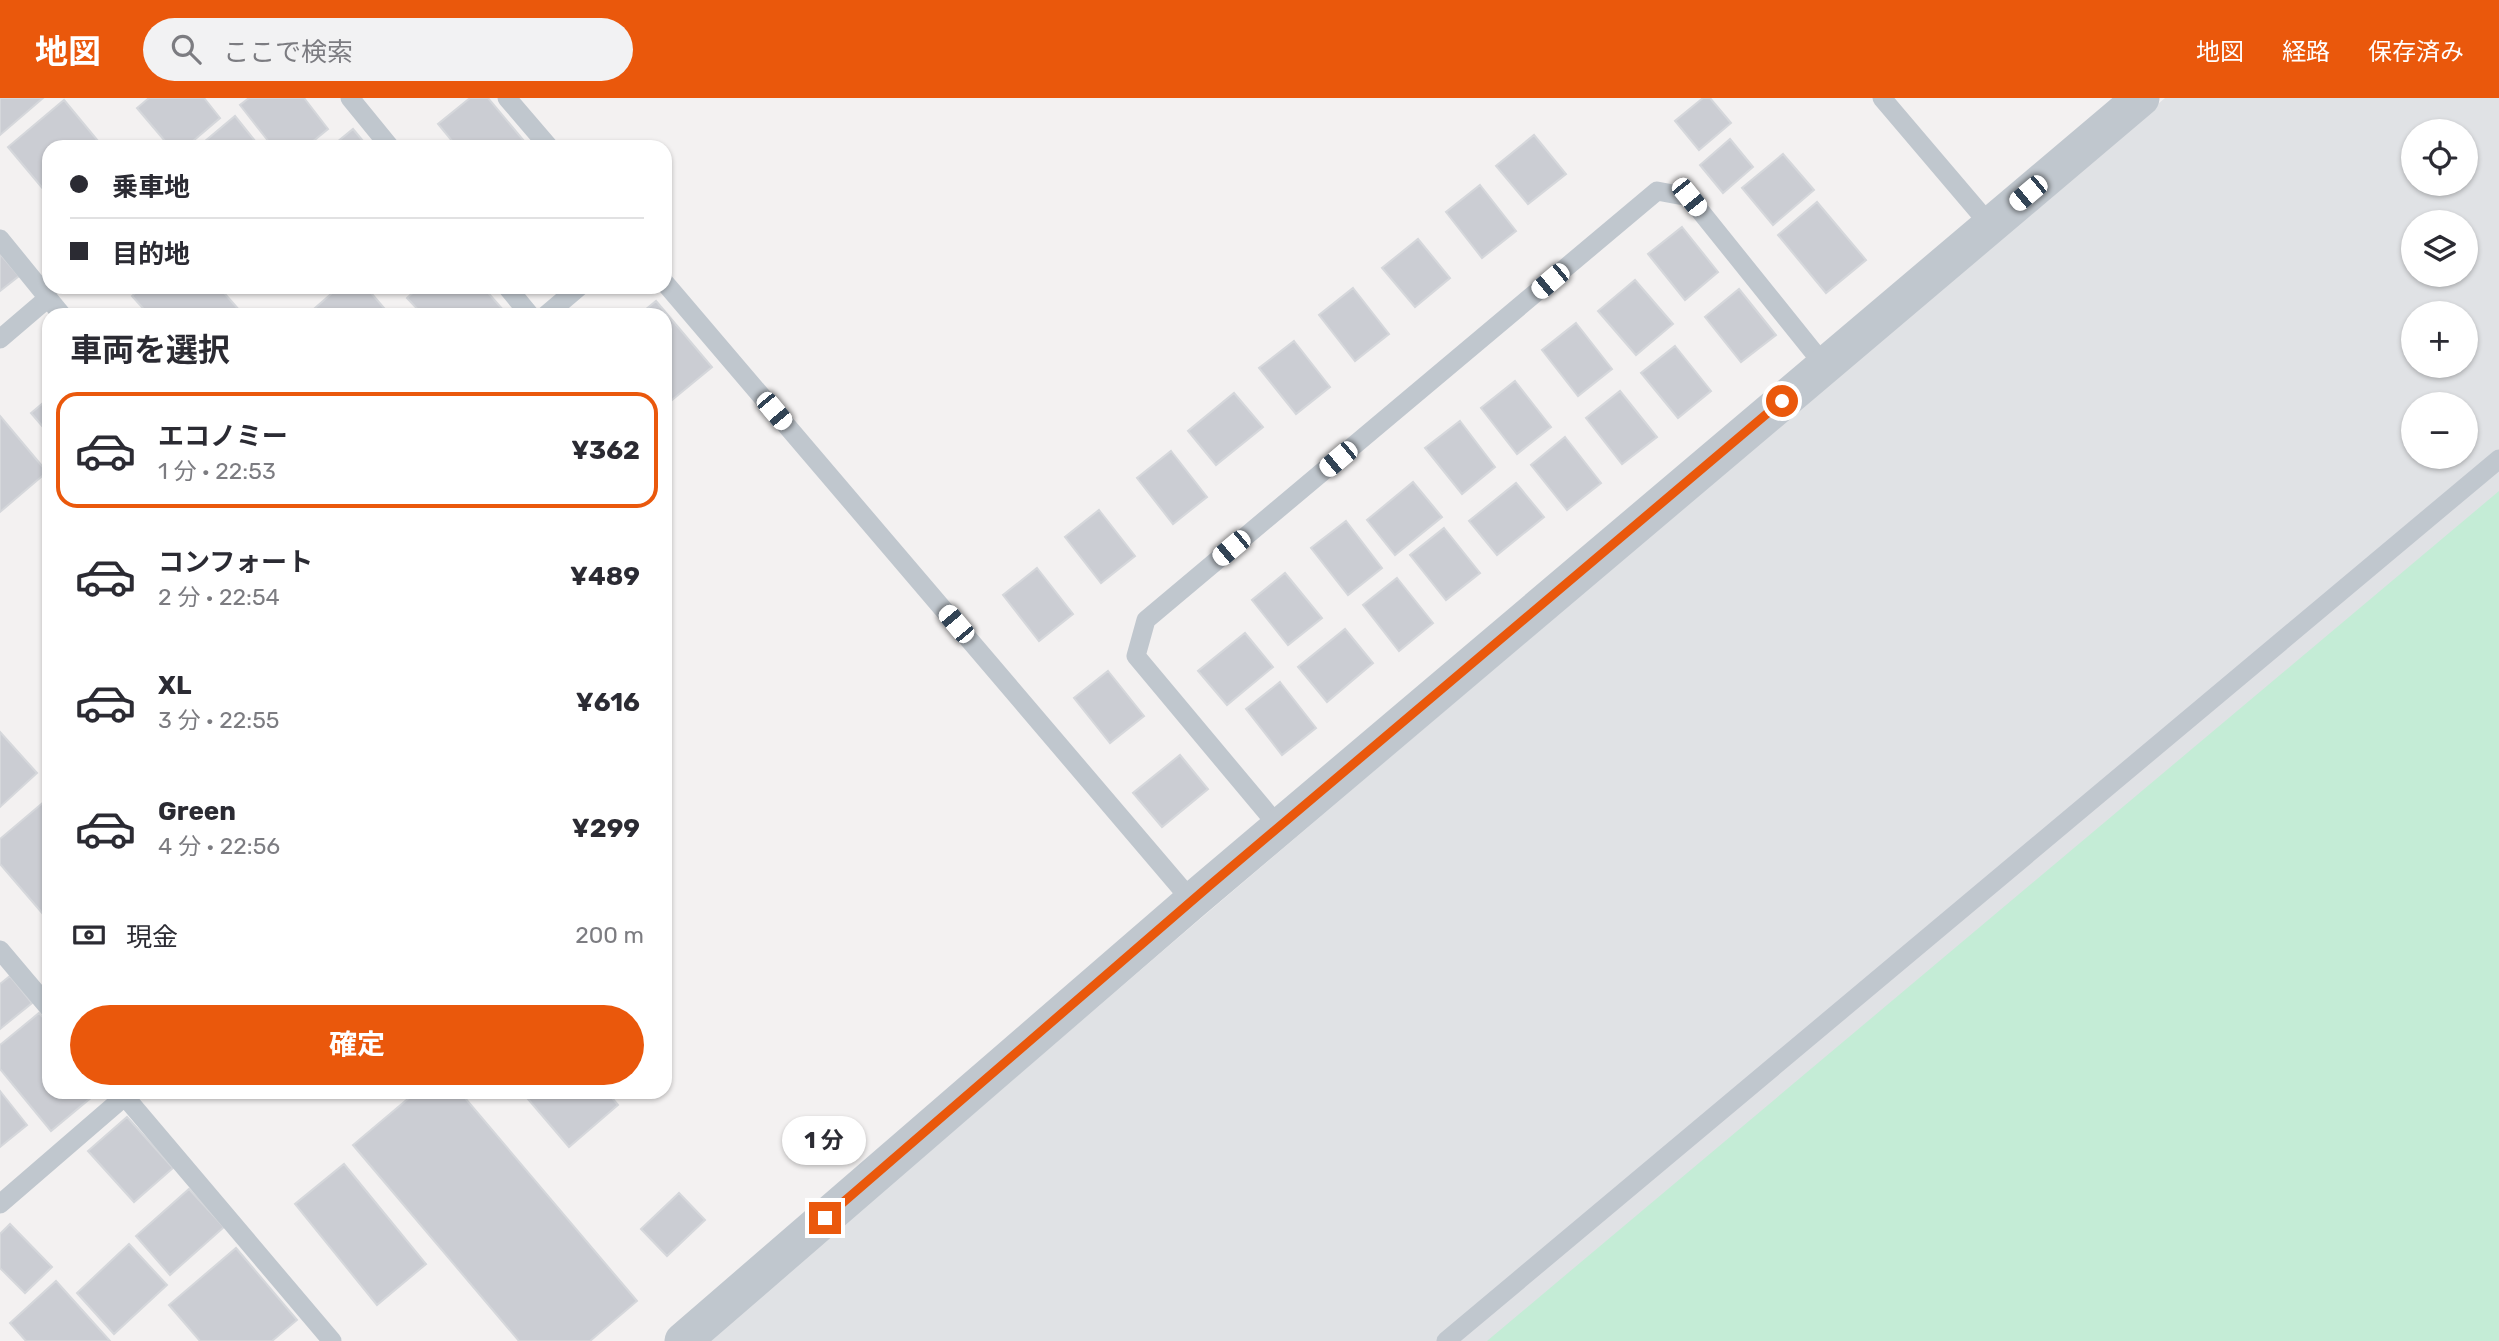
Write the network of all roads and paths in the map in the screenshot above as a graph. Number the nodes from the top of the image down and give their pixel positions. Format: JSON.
{"nodes":[{"id":1,"x":350,"y":98,"type":"edge"},
{"id":2,"x":507,"y":98,"type":"edge"},
{"id":3,"x":1882,"y":98,"type":"edge"},
{"id":4,"x":2141,"y":98,"type":"edge"},
{"id":5,"x":384,"y":140,"type":"edge"},
{"id":6,"x":543,"y":140,"type":"edge"},
{"id":7,"x":1990,"y":225,"type":"junction"},
{"id":8,"x":0,"y":239,"type":"edge"},
{"id":9,"x":42,"y":291,"type":"edge"},
{"id":10,"x":672,"y":291,"type":"edge"},
{"id":11,"x":45,"y":294,"type":"edge"},
{"id":12,"x":513,"y":294,"type":"edge"},
{"id":13,"x":571,"y":294,"type":"edge"},
{"id":14,"x":48,"y":298,"type":"junction"},
{"id":15,"x":56,"y":308,"type":"edge"},
{"id":16,"x":524,"y":308,"type":"edge"},
{"id":17,"x":554,"y":308,"type":"edge"},
{"id":18,"x":0,"y":338,"type":"edge"},
{"id":19,"x":1824,"y":365,"type":"junction"},
{"id":20,"x":2499,"y":458,"type":"edge"},
{"id":21,"x":1279,"y":827,"type":"junction"},
{"id":22,"x":1192,"y":901,"type":"junction"},
{"id":23,"x":0,"y":950,"type":"edge"},
{"id":24,"x":42,"y":1000,"type":"edge"},
{"id":25,"x":116,"y":1099,"type":"edge"},
{"id":26,"x":126,"y":1099,"type":"edge"},
{"id":27,"x":0,"y":1204,"type":"edge"},
{"id":28,"x":332,"y":1341,"type":"edge"},
{"id":29,"x":683,"y":1341,"type":"edge"},
{"id":30,"x":1446,"y":1341,"type":"edge"}],
"edges":[{"from":1,"to":5,"type":"lane"},
{"from":2,"to":6,"type":"lane"},
{"from":3,"to":7,"type":"lane"},
{"from":4,"to":7,"type":"street"},
{"from":7,"to":19,"type":"street"},
{"from":8,"to":9,"type":"lane"},
{"from":10,"to":22,"type":"lane"},
{"from":11,"to":14,"type":"lane"},
{"from":12,"to":16,"type":"lane"},
{"from":13,"to":17,"type":"lane"},
{"from":14,"to":15,"type":"lane"},
{"from":14,"to":18,"type":"lane"},
{"from":19,"to":21,"type":"street"},
{"from":19,"to":21,"type":"lane"},
{"from":20,"to":30,"type":"lane"},
{"from":21,"to":22,"type":"street"},
{"from":22,"to":29,"type":"street"},
{"from":23,"to":24,"type":"lane"},
{"from":25,"to":27,"type":"lane"},
{"from":26,"to":28,"type":"lane"}]}
